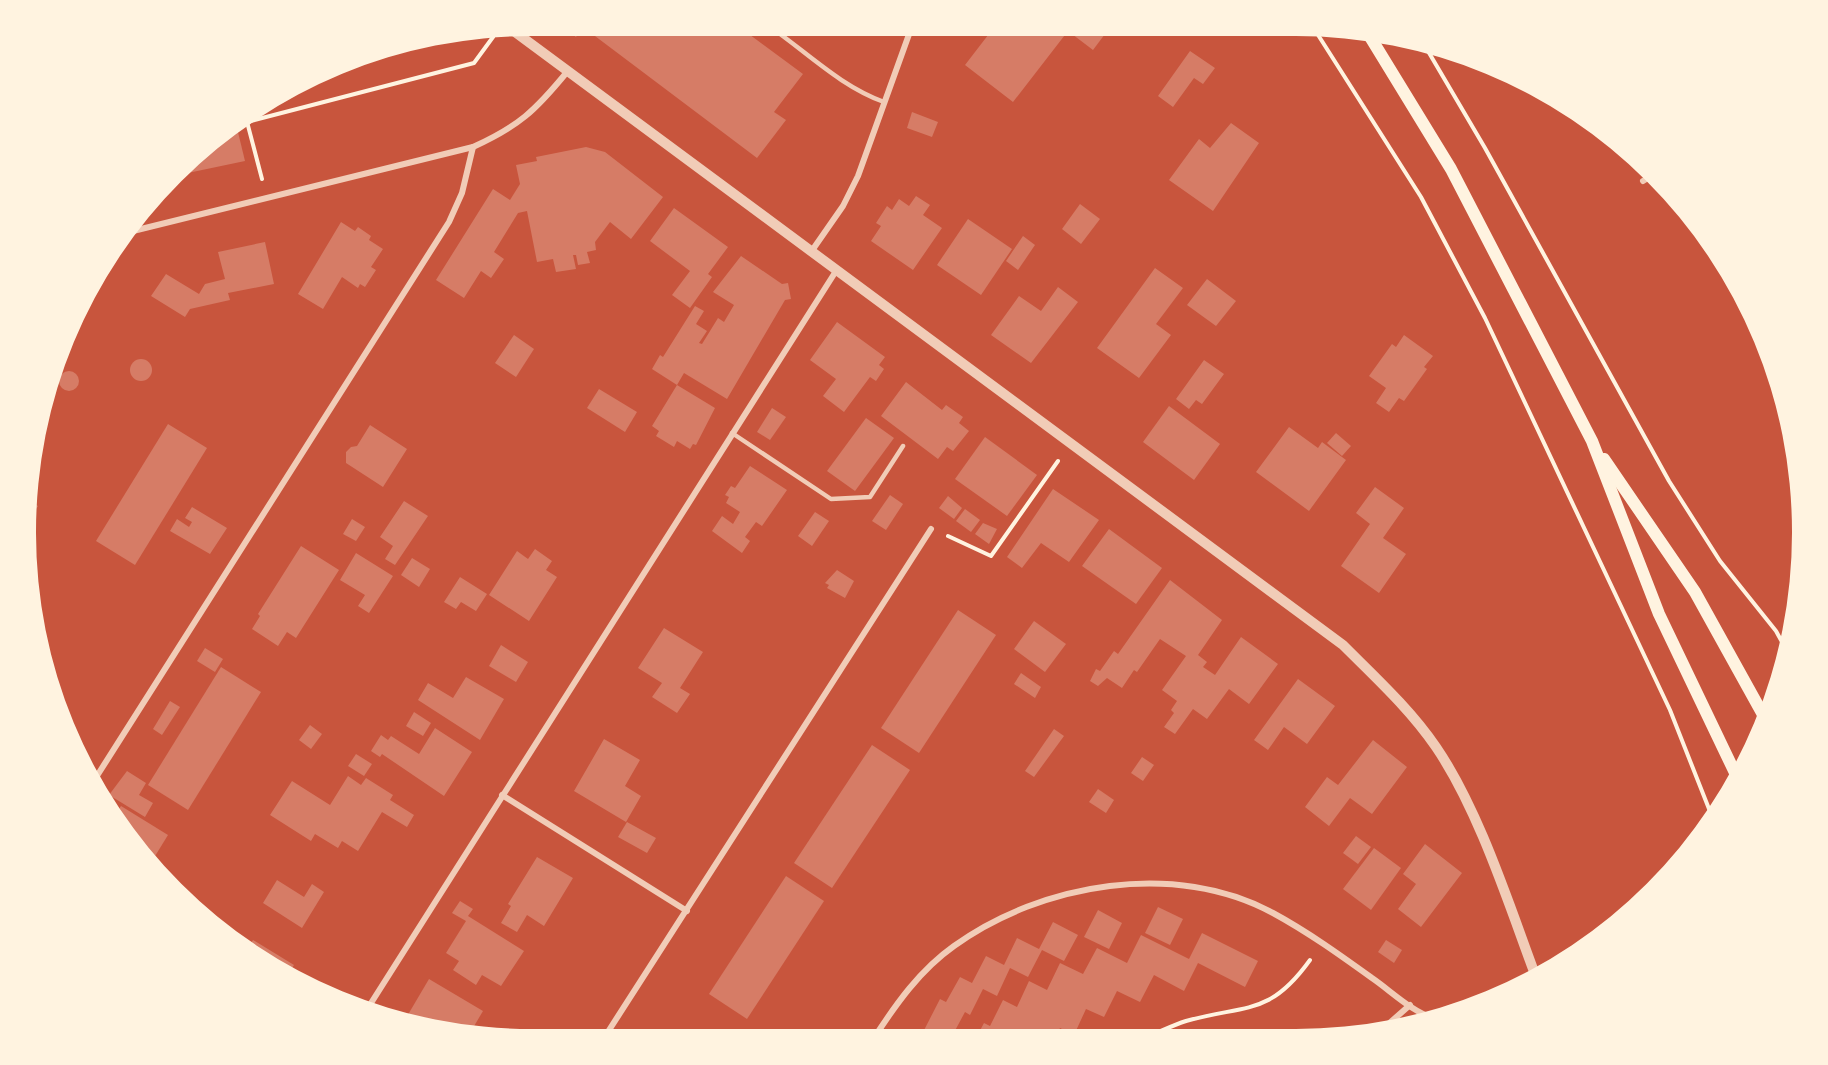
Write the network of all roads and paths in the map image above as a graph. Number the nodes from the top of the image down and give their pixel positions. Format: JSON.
{"nodes":[{"id":1,"x":521,"y":36,"type":"edge"},
{"id":2,"x":783,"y":36,"type":"edge"},
{"id":3,"x":908,"y":36,"type":"edge"},
{"id":4,"x":1319,"y":37,"type":"edge"},
{"id":5,"x":492,"y":38,"type":"edge"},
{"id":6,"x":1374,"y":43,"type":"edge"},
{"id":7,"x":1430,"y":55,"type":"edge"},
{"id":8,"x":567,"y":72,"type":"junction"},
{"id":9,"x":884,"y":102,"type":"junction"},
{"id":10,"x":264,"y":116,"type":"edge"},
{"id":11,"x":249,"y":126,"type":"edge"},
{"id":12,"x":473,"y":147,"type":"junction"},
{"id":13,"x":267,"y":198,"type":"junction"},
{"id":14,"x":139,"y":229,"type":"edge"},
{"id":15,"x":812,"y":252,"type":"junction"},
{"id":16,"x":836,"y":271,"type":"junction"},
{"id":17,"x":732,"y":433,"type":"junction"},
{"id":18,"x":1592,"y":441,"type":"junction"},
{"id":19,"x":1070,"y":445,"type":"junction"},
{"id":20,"x":903,"y":446,"type":"dead end"},
{"id":21,"x":931,"y":529,"type":"joint"},
{"id":22,"x":1780,"y":638,"type":"edge"},
{"id":23,"x":1760,"y":708,"type":"edge"},
{"id":24,"x":1732,"y":767,"type":"edge"},
{"id":25,"x":99,"y":773,"type":"edge"},
{"id":26,"x":502,"y":795,"type":"junction"},
{"id":27,"x":1708,"y":807,"type":"edge"},
{"id":28,"x":687,"y":911,"type":"junction"},
{"id":29,"x":1323,"y":942,"type":"junction"},
{"id":30,"x":1533,"y":968,"type":"edge"},
{"id":31,"x":371,"y":1002,"type":"edge"},
{"id":32,"x":1410,"y":1005,"type":"junction"},
{"id":33,"x":1423,"y":1012,"type":"edge"},
{"id":34,"x":1395,"y":1018,"type":"edge"},
{"id":35,"x":610,"y":1029,"type":"edge"},
{"id":36,"x":880,"y":1029,"type":"edge"},
{"id":37,"x":1167,"y":1029,"type":"edge"}],
"edges":[{"from":1,"to":8,"type":"street"},
{"from":2,"to":9,"type":"lane"},
{"from":3,"to":9,"type":"street"},
{"from":4,"to":27,"type":"path"},
{"from":5,"to":10,"type":"path"},
{"from":6,"to":18,"type":"main road"},
{"from":7,"to":22,"type":"path"},
{"from":8,"to":12,"type":"street"},
{"from":8,"to":15,"type":"street"},
{"from":9,"to":15,"type":"street"},
{"from":11,"to":13,"type":"path"},
{"from":12,"to":13,"type":"street"},
{"from":12,"to":25,"type":"street"},
{"from":13,"to":14,"type":"street"},
{"from":15,"to":16,"type":"street"},
{"from":16,"to":17,"type":"street"},
{"from":16,"to":19,"type":"street"},
{"from":17,"to":20,"type":"lane"},
{"from":17,"to":26,"type":"street"},
{"from":18,"to":23,"type":"main road"},
{"from":18,"to":24,"type":"main road"},
{"from":19,"to":21,"type":"path"},
{"from":19,"to":30,"type":"street"},
{"from":21,"to":28,"type":"street"},
{"from":26,"to":28,"type":"street"},
{"from":26,"to":31,"type":"street"},
{"from":28,"to":35,"type":"street"},
{"from":29,"to":32,"type":"street"},
{"from":29,"to":36,"type":"street"},
{"from":29,"to":37,"type":"path"},
{"from":32,"to":33,"type":"street"},
{"from":32,"to":34,"type":"street"}]}
